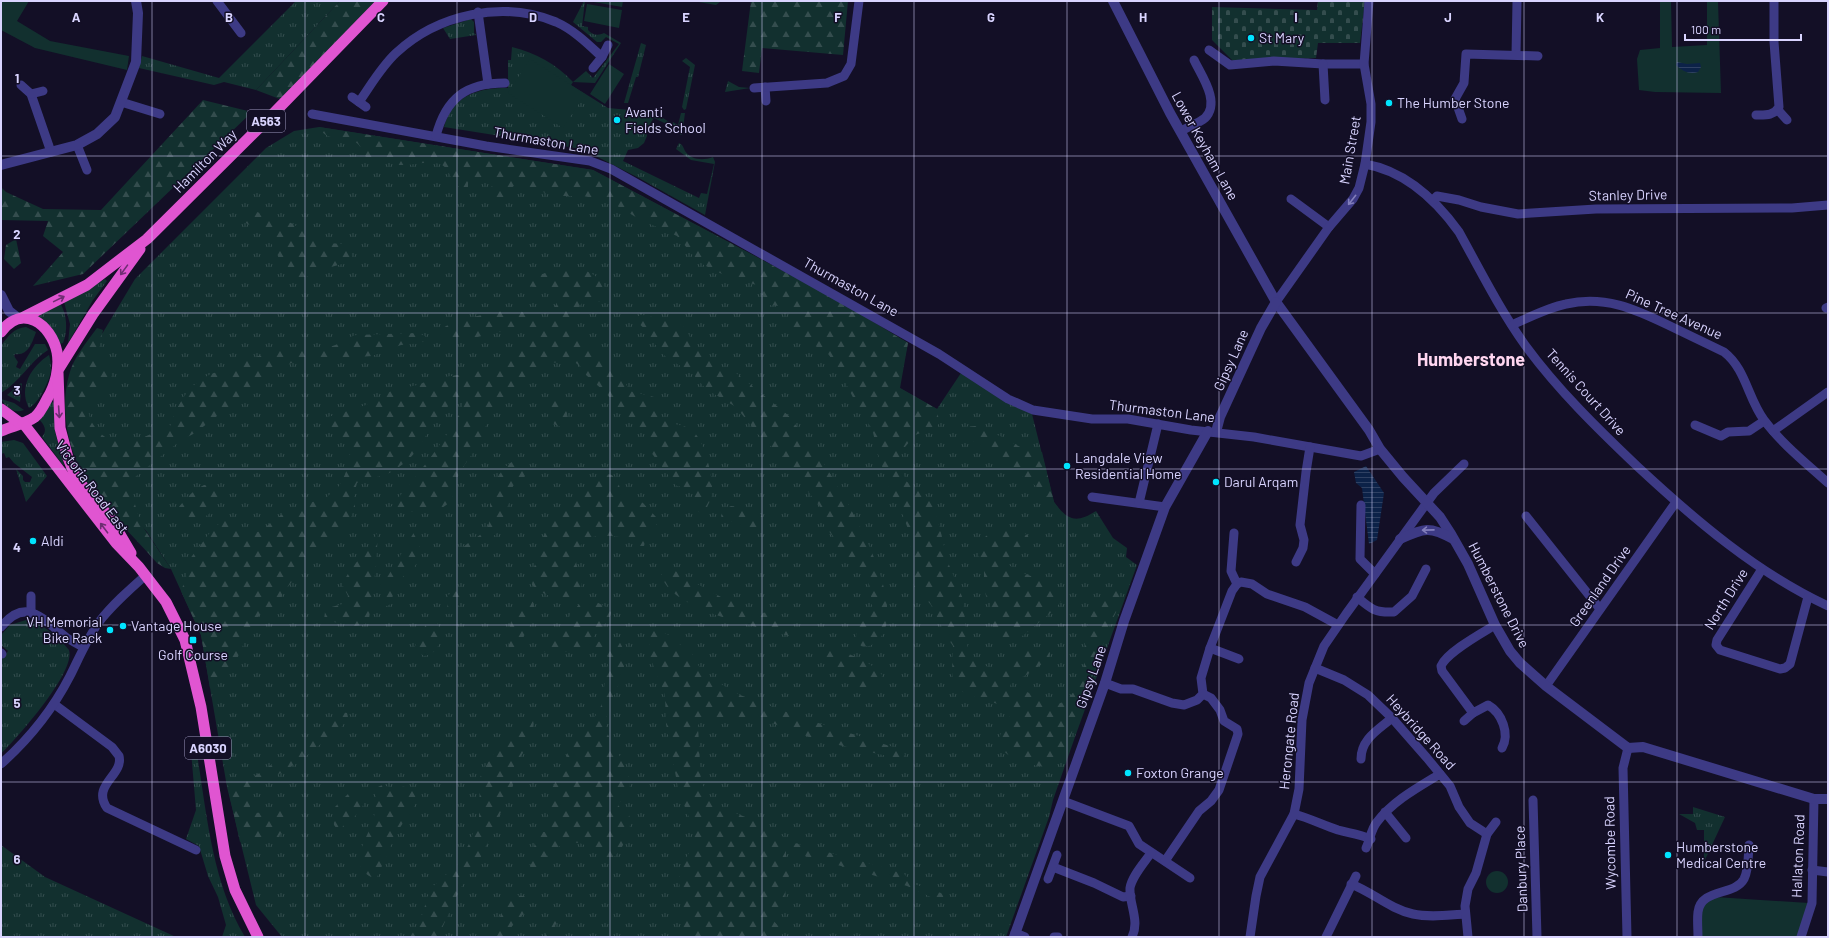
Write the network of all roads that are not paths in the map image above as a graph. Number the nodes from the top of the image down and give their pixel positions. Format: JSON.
{"nodes":[{"id":1,"x":136,"y":1,"type":"edge"},
{"id":2,"x":217,"y":1,"type":"edge"},
{"id":3,"x":383,"y":1,"type":"edge"},
{"id":4,"x":859,"y":1,"type":"edge"},
{"id":5,"x":1113,"y":1,"type":"edge"},
{"id":6,"x":1369,"y":1,"type":"edge"},
{"id":7,"x":1517,"y":1,"type":"edge"},
{"id":8,"x":1774,"y":1,"type":"edge"},
{"id":9,"x":478,"y":12,"type":"junction"},
{"id":10,"x":241,"y":33,"type":"dead end"},
{"id":11,"x":608,"y":45,"type":"dead end"},
{"id":12,"x":1209,"y":50,"type":"dead end"},
{"id":13,"x":1516,"y":56,"type":"junction"},
{"id":14,"x":1538,"y":56,"type":"dead end"},
{"id":15,"x":602,"y":57,"type":"junction"},
{"id":16,"x":1194,"y":60,"type":"dead end"},
{"id":17,"x":1323,"y":64,"type":"junction"},
{"id":18,"x":1364,"y":64,"type":"junction"},
{"id":19,"x":593,"y":68,"type":"dead end"},
{"id":20,"x":505,"y":83,"type":"dead end"},
{"id":21,"x":488,"y":84,"type":"junction"},
{"id":22,"x":21,"y":85,"type":"dead end"},
{"id":23,"x":765,"y":87,"type":"junction"},
{"id":24,"x":754,"y":88,"type":"dead end"},
{"id":25,"x":43,"y":91,"type":"dead end"},
{"id":26,"x":32,"y":94,"type":"junction"},
{"id":27,"x":1325,"y":100,"type":"dead end"},
{"id":28,"x":766,"y":101,"type":"dead end"},
{"id":29,"x":121,"y":102,"type":"junction"},
{"id":30,"x":359,"y":102,"type":"dead end"},
{"id":31,"x":1778,"y":110,"type":"junction"},
{"id":32,"x":160,"y":114,"type":"dead end"},
{"id":33,"x":312,"y":114,"type":"dead end"},
{"id":34,"x":1756,"y":115,"type":"dead end"},
{"id":35,"x":1462,"y":119,"type":"dead end"},
{"id":36,"x":1787,"y":120,"type":"dead end"},
{"id":37,"x":1181,"y":131,"type":"junction"},
{"id":38,"x":436,"y":136,"type":"junction"},
{"id":39,"x":77,"y":145,"type":"junction"},
{"id":40,"x":51,"y":152,"type":"junction"},
{"id":41,"x":1365,"y":164,"type":"junction"},
{"id":42,"x":1,"y":165,"type":"edge"},
{"id":43,"x":87,"y":170,"type":"dead end"},
{"id":44,"x":1291,"y":199,"type":"dead end"},
{"id":45,"x":1433,"y":200,"type":"junction"},
{"id":46,"x":1828,"y":205,"type":"edge"},
{"id":47,"x":1329,"y":227,"type":"junction"},
{"id":48,"x":147,"y":239,"type":"junction"},
{"id":49,"x":1,"y":296,"type":"edge"},
{"id":50,"x":1276,"y":302,"type":"junction"},
{"id":51,"x":21,"y":318,"type":"junction"},
{"id":52,"x":1512,"y":325,"type":"junction"},
{"id":53,"x":1,"y":332,"type":"edge"},
{"id":54,"x":58,"y":371,"type":"junction"},
{"id":55,"x":1828,"y":392,"type":"edge"},
{"id":56,"x":1,"y":409,"type":"edge"},
{"id":57,"x":1764,"y":421,"type":"junction"},
{"id":58,"x":22,"y":423,"type":"junction"},
{"id":59,"x":1158,"y":424,"type":"junction"},
{"id":60,"x":1695,"y":425,"type":"dead end"},
{"id":61,"x":1773,"y":430,"type":"junction"},
{"id":62,"x":1,"y":431,"type":"edge"},
{"id":63,"x":1212,"y":432,"type":"junction"},
{"id":64,"x":1310,"y":447,"type":"junction"},
{"id":65,"x":1380,"y":449,"type":"junction"},
{"id":66,"x":1464,"y":464,"type":"dead end"},
{"id":67,"x":1828,"y":483,"type":"edge"},
{"id":68,"x":1092,"y":497,"type":"dead end"},
{"id":69,"x":1427,"y":502,"type":"junction"},
{"id":70,"x":1676,"y":502,"type":"junction"},
{"id":71,"x":1139,"y":503,"type":"junction"},
{"id":72,"x":1360,"y":505,"type":"dead end"},
{"id":73,"x":1165,"y":508,"type":"junction"},
{"id":74,"x":1526,"y":516,"type":"dead end"},
{"id":75,"x":1234,"y":533,"type":"dead end"},
{"id":76,"x":1400,"y":539,"type":"junction"},
{"id":77,"x":1455,"y":540,"type":"junction"},
{"id":78,"x":1296,"y":562,"type":"dead end"},
{"id":79,"x":1426,"y":569,"type":"dead end"},
{"id":80,"x":1762,"y":569,"type":"junction"},
{"id":81,"x":143,"y":571,"type":"junction"},
{"id":82,"x":1375,"y":574,"type":"junction"},
{"id":83,"x":1237,"y":584,"type":"junction"},
{"id":84,"x":31,"y":596,"type":"dead end"},
{"id":85,"x":1357,"y":597,"type":"junction"},
{"id":86,"x":1808,"y":597,"type":"junction"},
{"id":87,"x":1828,"y":606,"type":"edge"},
{"id":88,"x":1600,"y":609,"type":"junction"},
{"id":89,"x":31,"y":613,"type":"junction"},
{"id":90,"x":1496,"y":625,"type":"junction"},
{"id":91,"x":1338,"y":626,"type":"junction"},
{"id":92,"x":1,"y":627,"type":"edge"},
{"id":93,"x":83,"y":647,"type":"junction"},
{"id":94,"x":1210,"y":648,"type":"junction"},
{"id":95,"x":1239,"y":659,"type":"dead end"},
{"id":96,"x":1315,"y":668,"type":"junction"},
{"id":97,"x":1105,"y":683,"type":"junction"},
{"id":98,"x":1546,"y":686,"type":"junction"},
{"id":99,"x":1203,"y":694,"type":"junction"},
{"id":100,"x":54,"y":704,"type":"junction"},
{"id":101,"x":1473,"y":713,"type":"junction"},
{"id":102,"x":1392,"y":718,"type":"junction"},
{"id":103,"x":1464,"y":721,"type":"dead end"},
{"id":104,"x":1502,"y":748,"type":"dead end"},
{"id":105,"x":1628,"y":748,"type":"junction"},
{"id":106,"x":1361,"y":759,"type":"dead end"},
{"id":107,"x":1,"y":764,"type":"edge"},
{"id":108,"x":1440,"y":774,"type":"junction"},
{"id":109,"x":1814,"y":799,"type":"junction"},
{"id":110,"x":1828,"y":799,"type":"edge"},
{"id":111,"x":1533,"y":800,"type":"dead end"},
{"id":112,"x":1063,"y":801,"type":"junction"},
{"id":113,"x":1385,"y":812,"type":"junction"},
{"id":114,"x":1294,"y":814,"type":"junction"},
{"id":115,"x":1496,"y":822,"type":"dead end"},
{"id":116,"x":1487,"y":834,"type":"junction"},
{"id":117,"x":1406,"y":838,"type":"dead end"},
{"id":118,"x":1371,"y":839,"type":"junction"},
{"id":119,"x":1749,"y":845,"type":"dead end"},
{"id":120,"x":1366,"y":848,"type":"dead end"},
{"id":121,"x":196,"y":850,"type":"dead end"},
{"id":122,"x":1151,"y":853,"type":"junction"},
{"id":123,"x":1057,"y":855,"type":"dead end"},
{"id":124,"x":1165,"y":861,"type":"junction"},
{"id":125,"x":1053,"y":867,"type":"junction"},
{"id":126,"x":1812,"y":870,"type":"junction"},
{"id":127,"x":1828,"y":872,"type":"edge"},
{"id":128,"x":1190,"y":878,"type":"dead end"},
{"id":129,"x":1048,"y":879,"type":"dead end"},
{"id":130,"x":1131,"y":896,"type":"junction"},
{"id":131,"x":1465,"y":914,"type":"junction"},
{"id":132,"x":1018,"y":936,"type":"edge"},
{"id":133,"x":258,"y":937,"type":"edge"},
{"id":134,"x":1054,"y":937,"type":"edge"},
{"id":135,"x":1058,"y":937,"type":"edge"},
{"id":136,"x":1132,"y":937,"type":"edge"},
{"id":137,"x":1250,"y":937,"type":"edge"},
{"id":138,"x":1326,"y":937,"type":"edge"},
{"id":139,"x":1468,"y":937,"type":"edge"},
{"id":140,"x":1538,"y":937,"type":"edge"},
{"id":141,"x":1627,"y":937,"type":"edge"},
{"id":142,"x":1695,"y":937,"type":"edge"},
{"id":143,"x":1698,"y":937,"type":"edge"},
{"id":144,"x":1801,"y":937,"type":"edge"}],
"edges":[{"from":1,"to":29,"type":"street"},
{"from":2,"to":10,"type":"street"},
{"from":3,"to":48,"type":"highway","name":"Hamilton Way","number":"A563"},
{"from":4,"to":23,"type":"street"},
{"from":5,"to":37,"type":"street","name":"Lower Keyham Lane"},
{"from":6,"to":18,"type":"street","name":"Main Street"},
{"from":7,"to":13,"type":"street"},
{"from":8,"to":31,"type":"street"},
{"from":9,"to":15,"type":"street"},
{"from":9,"to":21,"type":"street"},
{"from":9,"to":30,"type":"street"},
{"from":11,"to":15,"type":"street"},
{"from":12,"to":17,"type":"street"},
{"from":13,"to":14,"type":"street"},
{"from":13,"to":35,"type":"street"},
{"from":15,"to":19,"type":"street"},
{"from":16,"to":37,"type":"street"},
{"from":17,"to":18,"type":"street"},
{"from":17,"to":27,"type":"street"},
{"from":18,"to":41,"type":"street","name":"Main Street"},
{"from":20,"to":21,"type":"street"},
{"from":21,"to":38,"type":"street"},
{"from":22,"to":26,"type":"street"},
{"from":23,"to":24,"type":"street"},
{"from":23,"to":28,"type":"street"},
{"from":25,"to":26,"type":"street"},
{"from":26,"to":40,"type":"street"},
{"from":29,"to":32,"type":"street"},
{"from":29,"to":39,"type":"street"},
{"from":31,"to":34,"type":"street"},
{"from":31,"to":36,"type":"street"},
{"from":33,"to":38,"type":"street","name":"Thurmaston Lane"},
{"from":37,"to":50,"type":"street","name":"Lower Keyham Lane"},
{"from":38,"to":59,"type":"street","name":"Thurmaston Lane"},
{"from":39,"to":40,"type":"street"},
{"from":39,"to":43,"type":"street"},
{"from":40,"to":42,"type":"street"},
{"from":41,"to":45,"type":"street","name":"Tennis Court Drive"},
{"from":41,"to":47,"type":"street","name":"Main Street","one_way":true},
{"from":44,"to":47,"type":"street"},
{"from":45,"to":46,"type":"street","name":"Stanley Drive"},
{"from":45,"to":52,"type":"street","name":"Tennis Court Drive"},
{"from":47,"to":50,"type":"street","name":"Main Street"},
{"from":51,"to":48,"type":"highway","name":"Hamilton Way","number":"A563","one_way":true},
{"from":48,"to":54,"type":"highway","name":"Hamilton Way","number":"A563","one_way":true},
{"from":49,"to":51,"type":"street"},
{"from":50,"to":63,"type":"street","name":"Gipsy Lane"},
{"from":50,"to":65,"type":"street","name":"Humberstone Drive"},
{"from":51,"to":53,"type":"highway","number":"A563"},
{"from":51,"to":54,"type":"highway","number":"A563"},
{"from":52,"to":57,"type":"street","name":"Pine Tree Avenue"},
{"from":52,"to":70,"type":"street","name":"Tennis Court Drive"},
{"from":54,"to":58,"type":"highway","number":"A563"},
{"from":54,"to":81,"type":"highway","name":"Victoria Road East","number":"A6030","one_way":true},
{"from":55,"to":61,"type":"street"},
{"from":56,"to":58,"type":"highway","name":"Victoria Road East"},
{"from":57,"to":60,"type":"street"},
{"from":57,"to":61,"type":"street","name":"Pine Tree Avenue"},
{"from":58,"to":62,"type":"highway","number":"A563"},
{"from":81,"to":58,"type":"highway","name":"Victoria Road East","number":"A6030","one_way":true},
{"from":59,"to":63,"type":"street","name":"Thurmaston Lane"},
{"from":59,"to":71,"type":"street"},
{"from":61,"to":67,"type":"street","name":"Pine Tree Avenue"},
{"from":63,"to":64,"type":"street","name":"Thurmaston Lane"},
{"from":63,"to":73,"type":"street","name":"Gipsy Lane"},
{"from":64,"to":65,"type":"street","name":"Thurmaston Lane"},
{"from":64,"to":78,"type":"street"},
{"from":65,"to":69,"type":"street","name":"Humberstone Drive"},
{"from":66,"to":69,"type":"street","name":"Herongate Road"},
{"from":68,"to":71,"type":"street"},
{"from":69,"to":76,"type":"street","name":"Herongate Road"},
{"from":69,"to":77,"type":"street","name":"Humberstone Drive"},
{"from":70,"to":80,"type":"street","name":"Tennis Court Drive"},
{"from":70,"to":88,"type":"street","name":"Greenland Drive"},
{"from":71,"to":73,"type":"street"},
{"from":72,"to":82,"type":"street"},
{"from":73,"to":97,"type":"street","name":"Gipsy Lane"},
{"from":74,"to":88,"type":"street"},
{"from":75,"to":83,"type":"street"},
{"from":77,"to":76,"type":"street","one_way":true},
{"from":76,"to":82,"type":"street","name":"Herongate Road"},
{"from":77,"to":90,"type":"street","name":"Humberstone Drive"},
{"from":79,"to":85,"type":"street"},
{"from":80,"to":86,"type":"street","name":"Tennis Court Drive"},
{"from":80,"to":86,"type":"street","name":"North Drive"},
{"from":81,"to":93,"type":"street"},
{"from":81,"to":133,"type":"highway","name":"Victoria Road East","number":"A6030"},
{"from":82,"to":85,"type":"street","name":"Herongate Road"},
{"from":83,"to":91,"type":"street"},
{"from":83,"to":94,"type":"street"},
{"from":84,"to":89,"type":"street"},
{"from":85,"to":91,"type":"street","name":"Herongate Road"},
{"from":86,"to":87,"type":"street","name":"Tennis Court Drive"},
{"from":88,"to":98,"type":"street","name":"Greenland Drive"},
{"from":89,"to":92,"type":"street"},
{"from":89,"to":93,"type":"street"},
{"from":90,"to":98,"type":"street","name":"Humberstone Drive"},
{"from":90,"to":101,"type":"street"},
{"from":91,"to":96,"type":"street","name":"Herongate Road"},
{"from":93,"to":100,"type":"street"},
{"from":94,"to":95,"type":"street"},
{"from":94,"to":99,"type":"street"},
{"from":96,"to":102,"type":"street","name":"Heybridge Road"},
{"from":96,"to":114,"type":"street","name":"Herongate Road"},
{"from":97,"to":99,"type":"street"},
{"from":97,"to":112,"type":"street","name":"Gipsy Lane"},
{"from":98,"to":105,"type":"street","name":"Humberstone Drive"},
{"from":99,"to":124,"type":"street"},
{"from":100,"to":107,"type":"street"},
{"from":100,"to":121,"type":"street"},
{"from":101,"to":103,"type":"street"},
{"from":101,"to":104,"type":"street"},
{"from":102,"to":106,"type":"street"},
{"from":102,"to":108,"type":"street","name":"Heybridge Road"},
{"from":105,"to":109,"type":"street"},
{"from":105,"to":141,"type":"street","name":"Wycombe Road"},
{"from":108,"to":113,"type":"street"},
{"from":108,"to":116,"type":"street","name":"Heybridge Road"},
{"from":109,"to":110,"type":"street"},
{"from":109,"to":126,"type":"street","name":"Hallaton Road"},
{"from":111,"to":140,"type":"street","name":"Danbury Place"},
{"from":112,"to":122,"type":"street"},
{"from":112,"to":132,"type":"street","name":"Gipsy Lane"},
{"from":113,"to":117,"type":"street"},
{"from":113,"to":118,"type":"street"},
{"from":114,"to":118,"type":"street"},
{"from":114,"to":137,"type":"street","name":"Herongate Road"},
{"from":115,"to":116,"type":"street"},
{"from":116,"to":131,"type":"street"},
{"from":118,"to":120,"type":"street"},
{"from":119,"to":143,"type":"street"},
{"from":122,"to":124,"type":"street"},
{"from":122,"to":130,"type":"street"},
{"from":123,"to":125,"type":"street"},
{"from":124,"to":128,"type":"street"},
{"from":125,"to":129,"type":"street"},
{"from":125,"to":130,"type":"street"},
{"from":126,"to":127,"type":"street"},
{"from":126,"to":144,"type":"street","name":"Hallaton Road"},
{"from":130,"to":136,"type":"street"},
{"from":131,"to":138,"type":"street"},
{"from":131,"to":139,"type":"street"},
{"from":134,"to":135,"type":"street"},
{"from":142,"to":143,"type":"street"}]}
